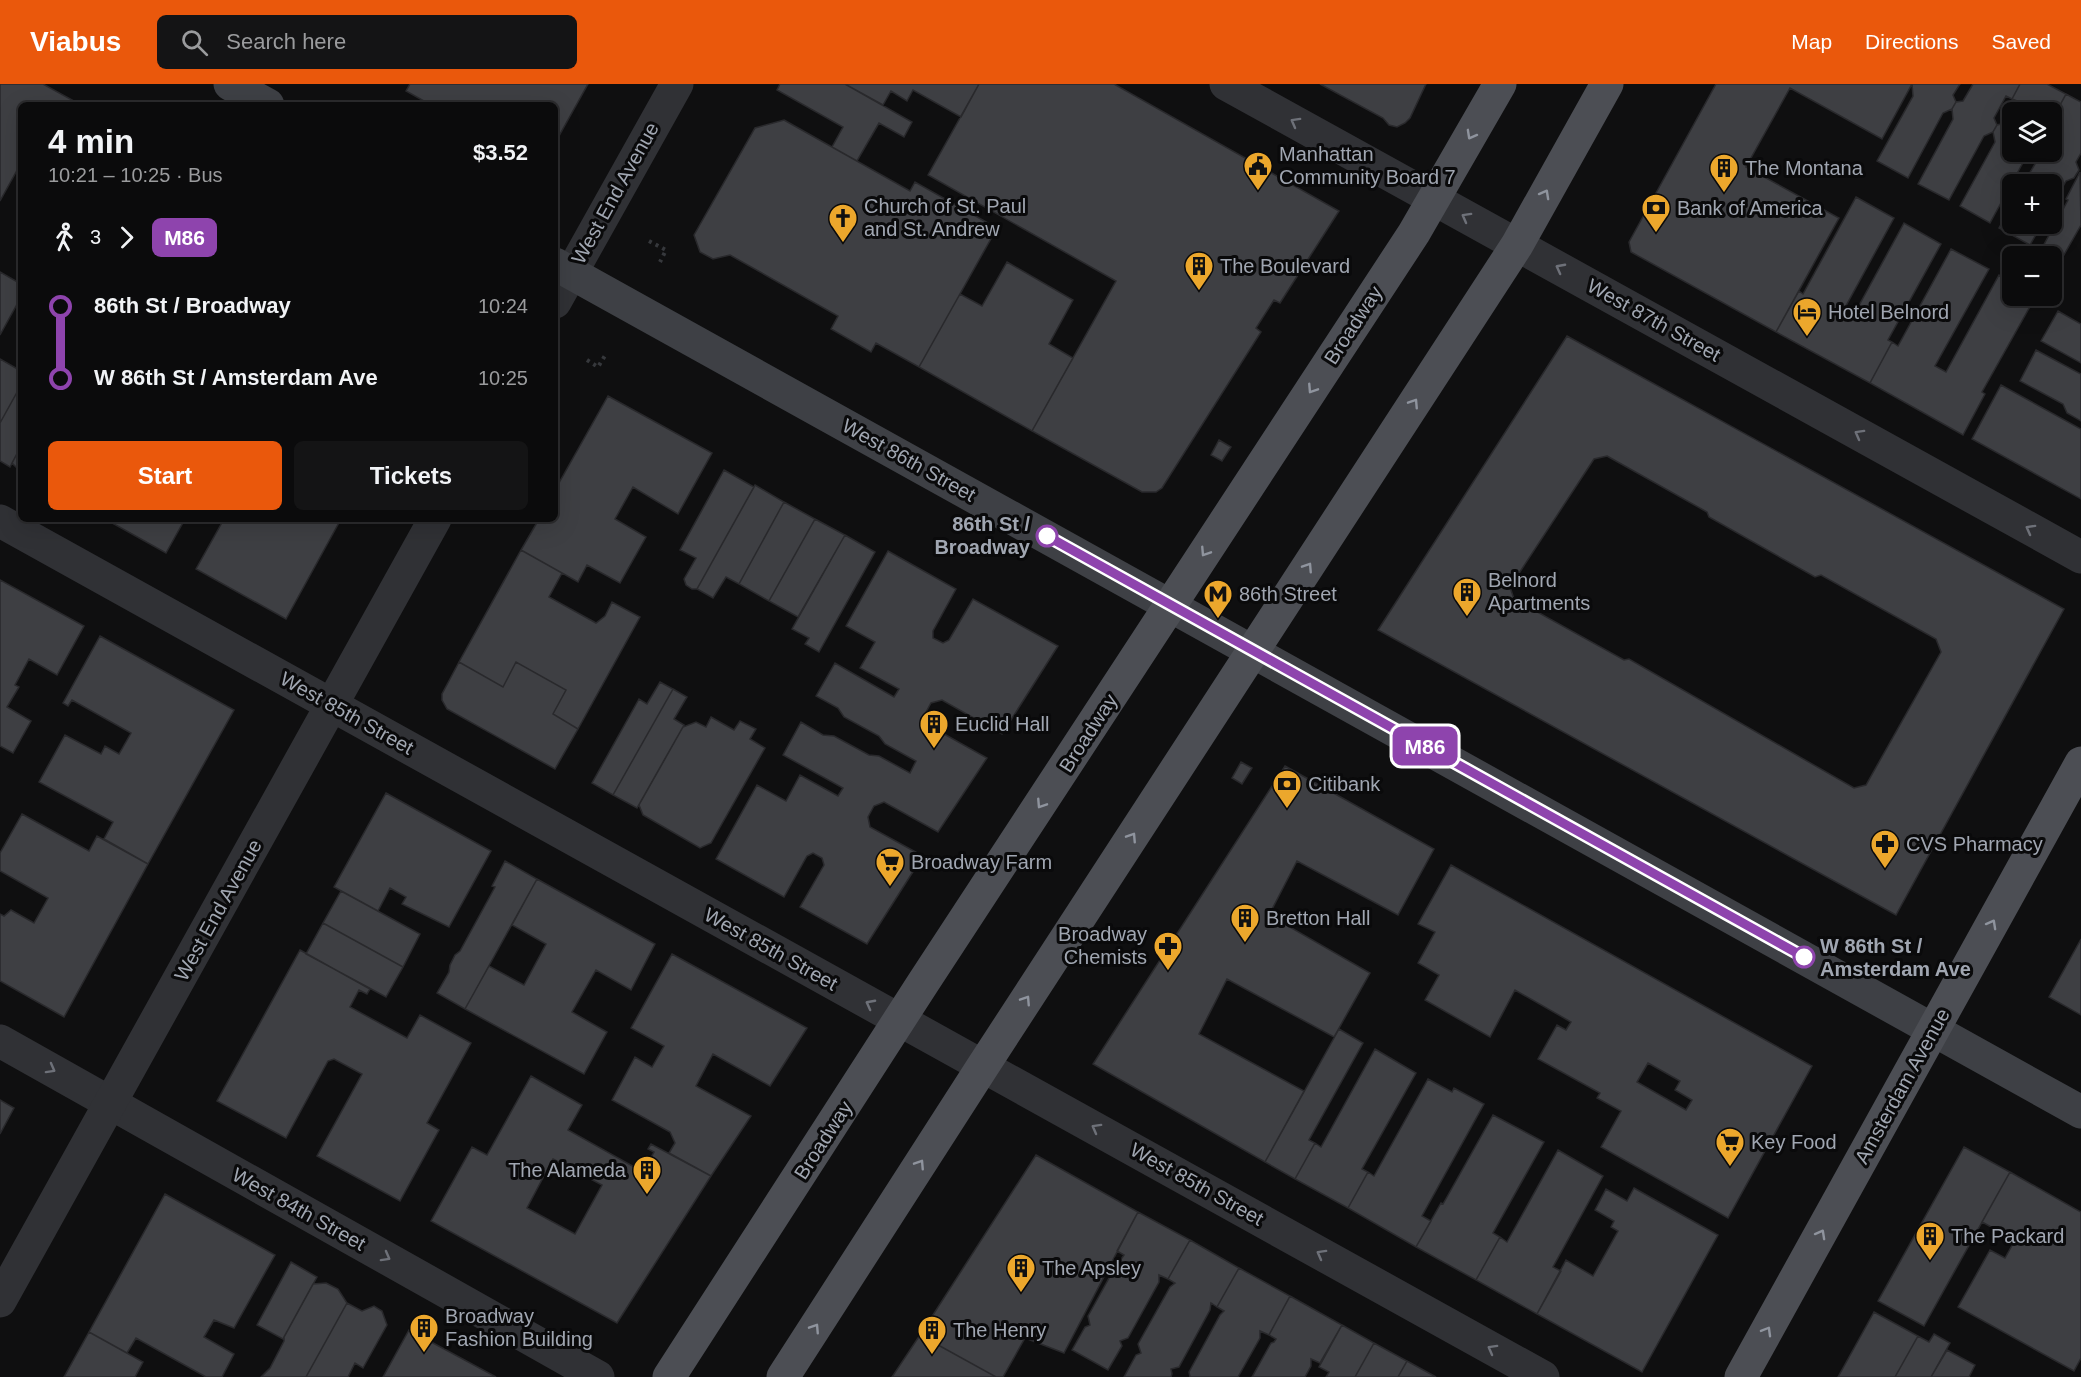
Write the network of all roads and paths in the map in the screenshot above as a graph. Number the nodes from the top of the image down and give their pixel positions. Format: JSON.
{"nodes":[{"id":1,"x":230,"y":84,"type":"edge"},
{"id":2,"x":676,"y":84,"type":"edge"},
{"id":3,"x":1226,"y":84,"type":"edge"},
{"id":4,"x":1500,"y":84,"type":"edge"},
{"id":5,"x":1607,"y":84,"type":"edge"},
{"id":6,"x":263,"y":102,"type":"edge"},
{"id":7,"x":1435,"y":200,"type":"junction"},
{"id":8,"x":649,"y":241,"type":"dead end"},
{"id":9,"x":1517,"y":245,"type":"junction"},
{"id":10,"x":660,"y":262,"type":"dead end"},
{"id":11,"x":563,"y":268,"type":"edge"},
{"id":12,"x":558,"y":289,"type":"edge"},
{"id":13,"x":606,"y":354,"type":"dead end"},
{"id":14,"x":587,"y":360,"type":"dead end"},
{"id":15,"x":0,"y":521,"type":"edge"},
{"id":16,"x":433,"y":522,"type":"edge"},
{"id":17,"x":2081,"y":557,"type":"edge"},
{"id":18,"x":1170,"y":606,"type":"junction"},
{"id":19,"x":1254,"y":651,"type":"junction"},
{"id":20,"x":331,"y":705,"type":"junction"},
{"id":21,"x":2081,"y":764,"type":"edge"},
{"id":22,"x":900,"y":1020,"type":"junction"},
{"id":23,"x":1932,"y":1030,"type":"junction"},
{"id":24,"x":0,"y":1041,"type":"edge"},
{"id":25,"x":983,"y":1066,"type":"junction"},
{"id":26,"x":111,"y":1103,"type":"junction"},
{"id":27,"x":2081,"y":1112,"type":"edge"},
{"id":28,"x":0,"y":1301,"type":"edge"},
{"id":29,"x":598,"y":1377,"type":"edge"},
{"id":30,"x":669,"y":1377,"type":"edge"},
{"id":31,"x":783,"y":1377,"type":"edge"},
{"id":32,"x":1543,"y":1377,"type":"edge"},
{"id":33,"x":1741,"y":1377,"type":"edge"}],
"edges":[{"from":1,"to":6,"type":"main road"},
{"from":2,"to":11,"type":"street","name":"West End Avenue"},
{"from":7,"to":3,"type":"street","name":"West 87th Street","one_way":true},
{"from":4,"to":7,"type":"main road","name":"Broadway","one_way":true},
{"from":9,"to":5,"type":"main road","one_way":true},
{"from":9,"to":7,"type":"street","name":"West 87th Street","one_way":true},
{"from":7,"to":18,"type":"main road","name":"Broadway","one_way":true},
{"from":8,"to":10,"type":"path"},
{"from":17,"to":9,"type":"street","name":"West 87th Street","one_way":true},
{"from":19,"to":9,"type":"main road","one_way":true},
{"from":11,"to":12,"type":"street","name":"West End Avenue"},
{"from":11,"to":18,"type":"main road","name":"West 86th Street"},
{"from":13,"to":14,"type":"path"},
{"from":15,"to":20,"type":"street","name":"West 85th Street"},
{"from":16,"to":20,"type":"street","name":"West End Avenue"},
{"from":18,"to":19,"type":"main road","name":"West 86th Street"},
{"from":18,"to":22,"type":"main road","name":"Broadway","one_way":true},
{"from":19,"to":23,"type":"main road","name":"West 86th Street"},
{"from":25,"to":19,"type":"main road","one_way":true},
{"from":22,"to":20,"type":"street","name":"West 85th Street","one_way":true},
{"from":20,"to":26,"type":"street","name":"West End Avenue"},
{"from":23,"to":21,"type":"main road","name":"Amsterdam Avenue","one_way":true},
{"from":22,"to":25,"type":"street","name":"West 85th Street"},
{"from":22,"to":30,"type":"main road","name":"Broadway"},
{"from":23,"to":27,"type":"main road","name":"West 86th Street"},
{"from":33,"to":23,"type":"main road","name":"Amsterdam Avenue","one_way":true},
{"from":24,"to":26,"type":"street","name":"West 84th Street","one_way":true},
{"from":31,"to":25,"type":"main road","one_way":true},
{"from":32,"to":25,"type":"street","name":"West 85th Street","one_way":true},
{"from":26,"to":28,"type":"street","name":"West End Avenue"},
{"from":26,"to":29,"type":"street","name":"West 84th Street","one_way":true}]}
